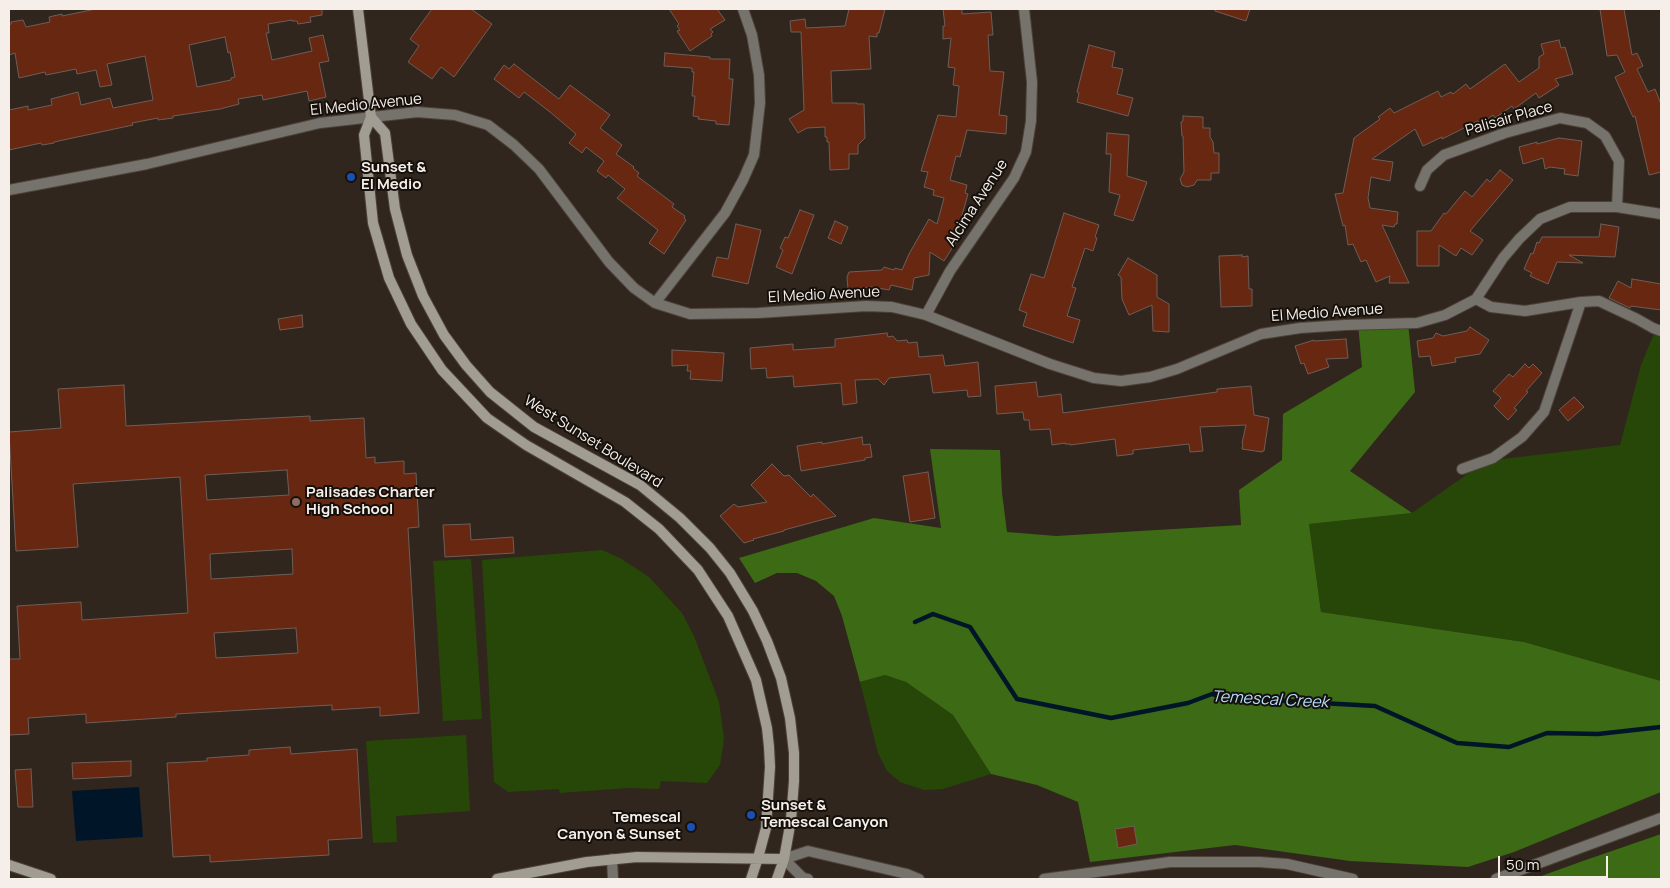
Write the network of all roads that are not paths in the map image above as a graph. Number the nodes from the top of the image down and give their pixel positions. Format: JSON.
{"nodes":[{"id":1,"x":358,"y":9,"type":"edge"},
{"id":2,"x":743,"y":9,"type":"edge"},
{"id":3,"x":1024,"y":9,"type":"edge"},
{"id":4,"x":371,"y":117,"type":"junction"},
{"id":5,"x":1420,"y":186,"type":"dead end"},
{"id":6,"x":9,"y":190,"type":"edge"},
{"id":7,"x":1617,"y":207,"type":"junction"},
{"id":8,"x":1661,"y":214,"type":"edge"},
{"id":9,"x":1476,"y":299,"type":"junction"},
{"id":10,"x":1581,"y":302,"type":"junction"},
{"id":11,"x":655,"y":303,"type":"junction"},
{"id":12,"x":926,"y":315,"type":"junction"},
{"id":13,"x":1661,"y":331,"type":"edge"},
{"id":14,"x":1462,"y":469,"type":"dead end"},
{"id":15,"x":1661,"y":818,"type":"edge"},
{"id":16,"x":758,"y":858,"type":"junction"},
{"id":17,"x":612,"y":859,"type":"junction"},
{"id":18,"x":784,"y":859,"type":"junction"},
{"id":19,"x":9,"y":865,"type":"edge"},
{"id":20,"x":51,"y":879,"type":"edge"},
{"id":21,"x":497,"y":879,"type":"edge"},
{"id":22,"x":613,"y":879,"type":"edge"},
{"id":23,"x":751,"y":879,"type":"edge"},
{"id":24,"x":776,"y":879,"type":"edge"},
{"id":25,"x":808,"y":879,"type":"edge"},
{"id":26,"x":918,"y":879,"type":"edge"},
{"id":27,"x":1044,"y":879,"type":"edge"},
{"id":28,"x":1352,"y":879,"type":"edge"},
{"id":29,"x":1496,"y":879,"type":"edge"}],
"edges":[{"from":1,"to":4,"type":"main road","name":"West Sunset Boulevard"},
{"from":2,"to":11,"type":"street"},
{"from":3,"to":12,"type":"street","name":"Alcima Avenue"},
{"from":4,"to":6,"type":"street","name":"El Medio Avenue"},
{"from":4,"to":11,"type":"street","name":"El Medio Avenue"},
{"from":4,"to":16,"type":"main road","name":"West Sunset Boulevard"},
{"from":4,"to":18,"type":"main road","name":"West Sunset Boulevard"},
{"from":5,"to":7,"type":"street","name":"Palisair Place"},
{"from":7,"to":8,"type":"street","name":"El Medio Avenue"},
{"from":7,"to":9,"type":"street","name":"El Medio Avenue"},
{"from":9,"to":10,"type":"street"},
{"from":9,"to":12,"type":"street","name":"El Medio Avenue"},
{"from":10,"to":13,"type":"street"},
{"from":10,"to":14,"type":"street"},
{"from":11,"to":12,"type":"street","name":"El Medio Avenue"},
{"from":15,"to":29,"type":"street"},
{"from":16,"to":17,"type":"main road"},
{"from":16,"to":18,"type":"main road"},
{"from":16,"to":23,"type":"main road","name":"West Sunset Boulevard"},
{"from":17,"to":21,"type":"main road"},
{"from":17,"to":22,"type":"street"},
{"from":18,"to":24,"type":"main road","name":"West Sunset Boulevard"},
{"from":18,"to":25,"type":"street"},
{"from":18,"to":26,"type":"street"},
{"from":19,"to":20,"type":"main road"},
{"from":27,"to":28,"type":"street"}]}
